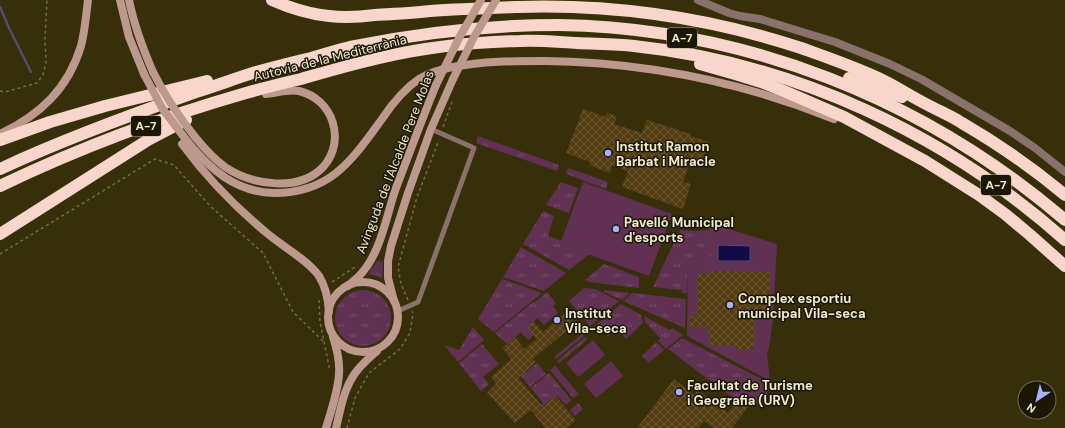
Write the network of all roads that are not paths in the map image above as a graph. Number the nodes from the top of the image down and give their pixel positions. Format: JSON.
{"nodes":[{"id":1,"x":88,"y":0,"type":"edge"},
{"id":2,"x":120,"y":0,"type":"edge"},
{"id":3,"x":129,"y":0,"type":"edge"},
{"id":4,"x":272,"y":0,"type":"edge"},
{"id":5,"x":481,"y":0,"type":"edge"},
{"id":6,"x":496,"y":0,"type":"edge"},
{"id":7,"x":698,"y":0,"type":"edge"},
{"id":8,"x":632,"y":45,"type":"junction"},
{"id":9,"x":784,"y":62,"type":"junction"},
{"id":10,"x":257,"y":72,"type":"junction"},
{"id":11,"x":297,"y":80,"type":"junction"},
{"id":12,"x":266,"y":94,"type":"junction"},
{"id":13,"x":926,"y":104,"type":"junction"},
{"id":14,"x":431,"y":129,"type":"junction"},
{"id":15,"x":868,"y":131,"type":"junction"},
{"id":16,"x":0,"y":134,"type":"edge"},
{"id":17,"x":0,"y":140,"type":"edge"},
{"id":18,"x":184,"y":142,"type":"junction"},
{"id":19,"x":0,"y":169,"type":"edge"},
{"id":20,"x":1065,"y":172,"type":"edge"},
{"id":21,"x":0,"y":186,"type":"edge"},
{"id":22,"x":1065,"y":196,"type":"edge"},
{"id":23,"x":1065,"y":220,"type":"edge"},
{"id":24,"x":0,"y":234,"type":"edge"},
{"id":25,"x":1065,"y":240,"type":"edge"},
{"id":26,"x":1065,"y":266,"type":"edge"},
{"id":27,"x":348,"y":286,"type":"junction"},
{"id":28,"x":394,"y":301,"type":"junction"},
{"id":29,"x":329,"y":311,"type":"junction"},
{"id":30,"x":398,"y":311,"type":"junction"},
{"id":31,"x":332,"y":332,"type":"junction"},
{"id":32,"x":380,"y":348,"type":"junction"},
{"id":33,"x":326,"y":428,"type":"edge"},
{"id":34,"x":336,"y":428,"type":"edge"}],
"edges":[{"from":1,"to":16,"type":"street"},
{"from":2,"to":18,"type":"street","bridge":true},
{"from":3,"to":12,"type":"street","bridge":true},
{"from":4,"to":13,"type":"highway"},
{"from":5,"to":27,"type":"street","name":"Avinguda de l'Alcalde Pere Molas","bridge":true},
{"from":6,"to":14,"type":"street","name":"Avinguda de l'Alcalde Pere Molas","bridge":true},
{"from":7,"to":20,"type":"street"},
{"from":8,"to":11,"type":"highway","name":"Autovia de la Mediterrània","number":"A-7"},
{"from":8,"to":15,"type":"highway"},
{"from":8,"to":25,"type":"highway","name":"Autovia de la Mediterrània","number":"A-7"},
{"from":9,"to":10,"type":"highway","name":"Autovia de la Mediterrània","number":"A-7"},
{"from":9,"to":13,"type":"highway"},
{"from":9,"to":23,"type":"highway","name":"Autovia de la Mediterrània","number":"A-7"},
{"from":10,"to":17,"type":"highway"},
{"from":10,"to":19,"type":"highway","name":"Autovia de la Mediterrània","number":"A-7"},
{"from":11,"to":12,"type":"highway"},
{"from":11,"to":21,"type":"highway","name":"Autovia de la Mediterrània","number":"A-7"},
{"from":12,"to":24,"type":"highway"},
{"from":13,"to":22,"type":"highway"},
{"from":14,"to":28,"type":"street","name":"Avinguda de l'Alcalde Pere Molas"},
{"from":14,"to":30,"type":"lane"},
{"from":15,"to":18,"type":"street"},
{"from":15,"to":26,"type":"highway"},
{"from":18,"to":29,"type":"street"},
{"from":27,"to":28,"type":"street"},
{"from":27,"to":29,"type":"street"},
{"from":28,"to":30,"type":"street"},
{"from":29,"to":31,"type":"street"},
{"from":30,"to":32,"type":"street"},
{"from":31,"to":32,"type":"street"},
{"from":31,"to":33,"type":"street"},
{"from":32,"to":34,"type":"street"}]}
